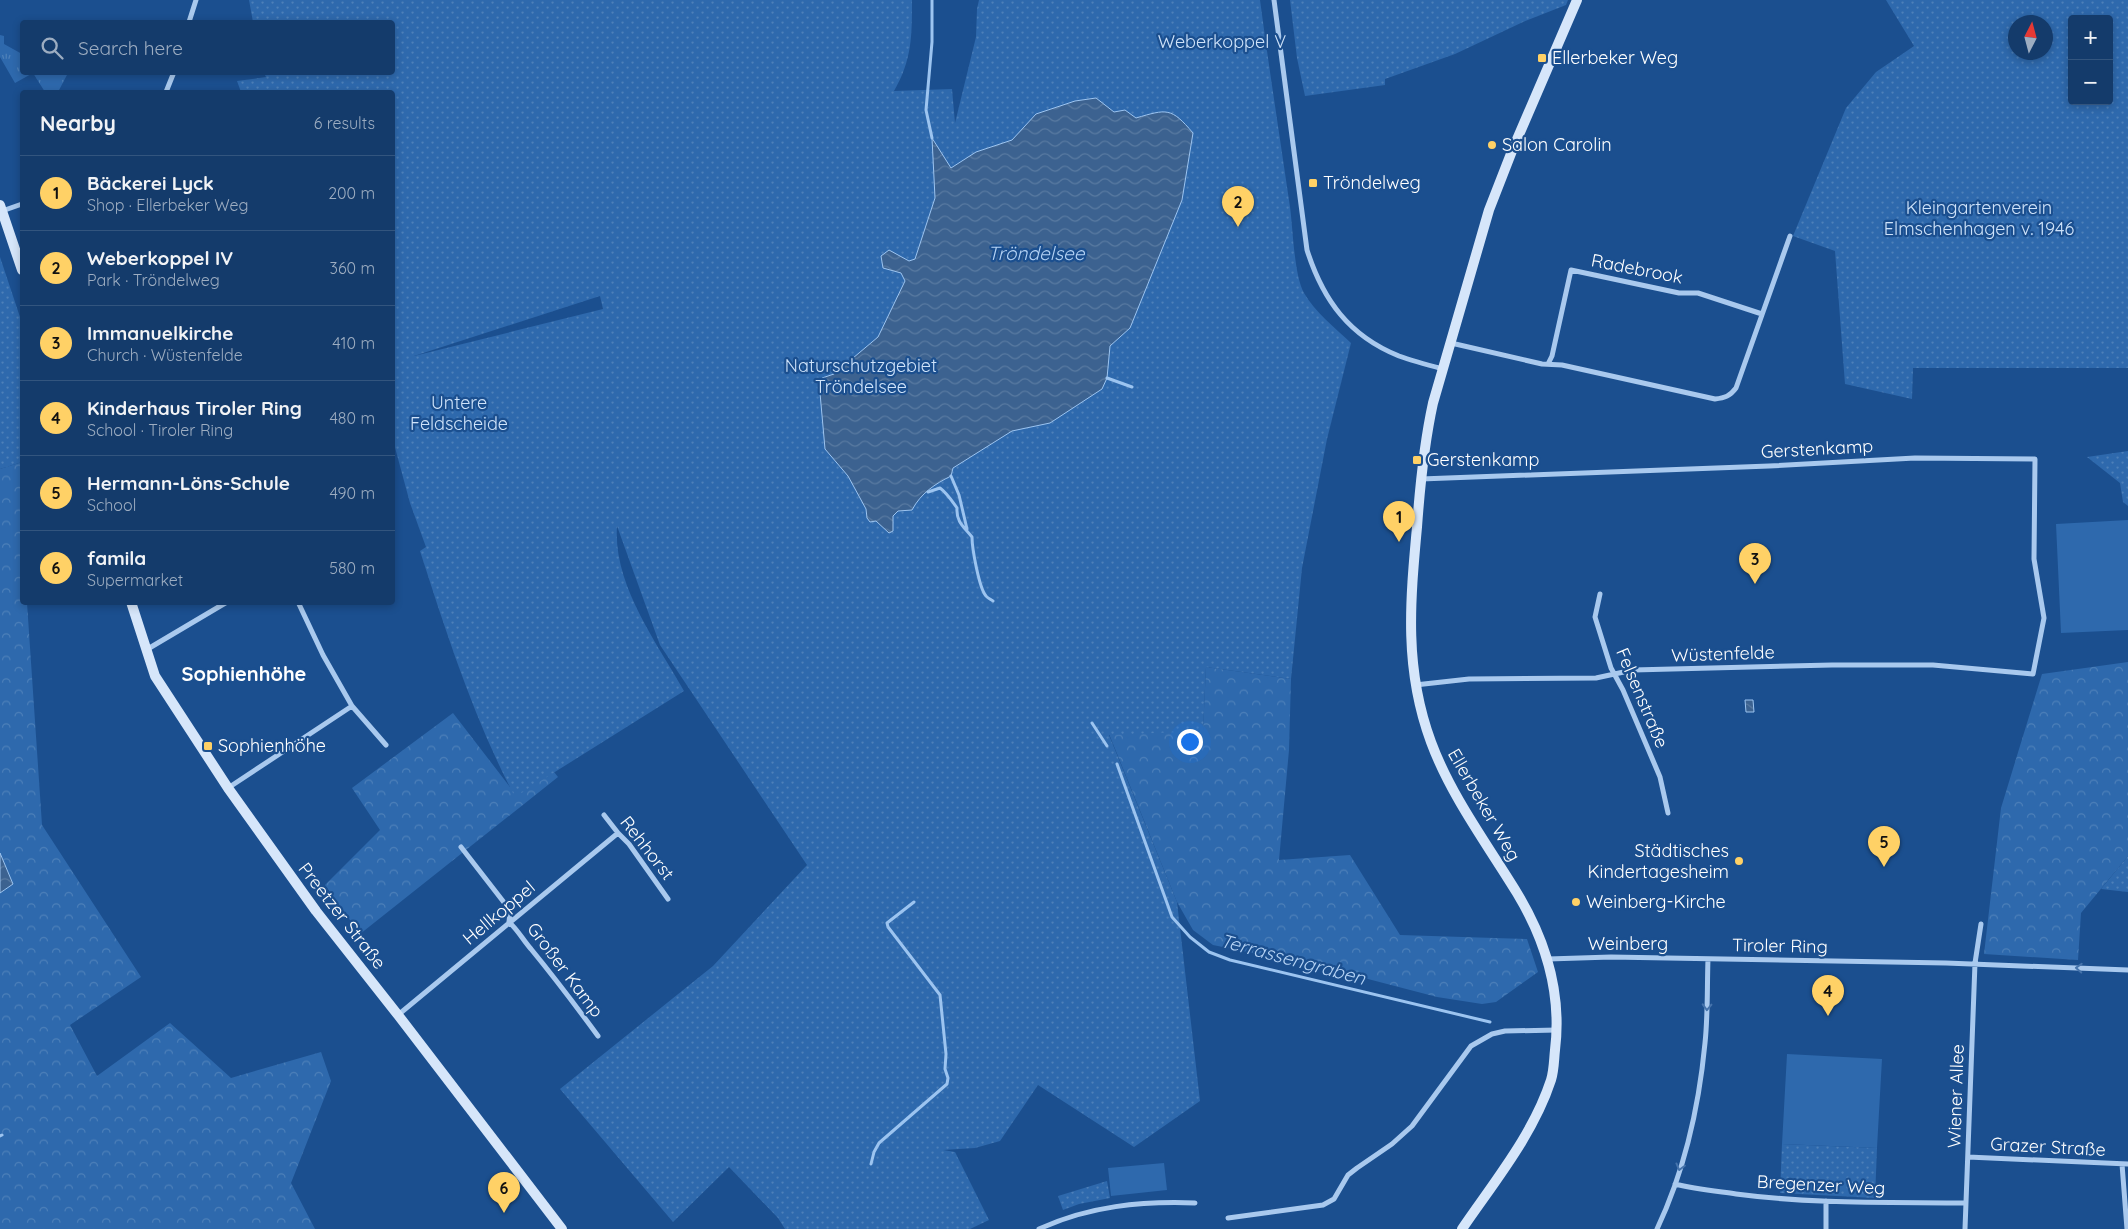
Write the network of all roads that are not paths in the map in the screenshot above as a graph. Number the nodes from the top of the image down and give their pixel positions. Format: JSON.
{"nodes":[{"id":1,"x":196,"y":0,"type":"edge"},
{"id":2,"x":1274,"y":0,"type":"edge"},
{"id":3,"x":1577,"y":0,"type":"edge"},
{"id":4,"x":190,"y":20,"type":"edge"},
{"id":5,"x":173,"y":75,"type":"edge"},
{"id":6,"x":167,"y":90,"type":"edge"},
{"id":7,"x":20,"y":204,"type":"edge"},
{"id":8,"x":1,"y":208,"type":"edge"},
{"id":9,"x":1790,"y":236,"type":"dead end"},
{"id":10,"x":20,"y":264,"type":"edge"},
{"id":11,"x":1762,"y":314,"type":"junction"},
{"id":12,"x":1450,"y":343,"type":"junction"},
{"id":13,"x":1548,"y":364,"type":"junction"},
{"id":14,"x":1443,"y":369,"type":"junction"},
{"id":15,"x":1422,"y":479,"type":"junction"},
{"id":16,"x":1600,"y":594,"type":"dead end"},
{"id":17,"x":132,"y":605,"type":"edge"},
{"id":18,"x":222,"y":605,"type":"edge"},
{"id":19,"x":299,"y":605,"type":"edge"},
{"id":20,"x":146,"y":650,"type":"junction"},
{"id":21,"x":2033,"y":674,"type":"joint"},
{"id":22,"x":1616,"y":675,"type":"junction"},
{"id":23,"x":1415,"y":685,"type":"junction"},
{"id":24,"x":352,"y":706,"type":"junction"},
{"id":25,"x":386,"y":744,"type":"dead end"},
{"id":26,"x":228,"y":788,"type":"junction"},
{"id":27,"x":1668,"y":813,"type":"dead end"},
{"id":28,"x":604,"y":815,"type":"dead end"},
{"id":29,"x":618,"y":833,"type":"junction"},
{"id":30,"x":461,"y":847,"type":"dead end"},
{"id":31,"x":668,"y":898,"type":"dead end"},
{"id":32,"x":509,"y":922,"type":"junction"},
{"id":33,"x":1980,"y":924,"type":"dead end"},
{"id":34,"x":1548,"y":959,"type":"junction"},
{"id":35,"x":1708,"y":959,"type":"junction"},
{"id":36,"x":1975,"y":963,"type":"junction"},
{"id":37,"x":2128,"y":970,"type":"edge"},
{"id":38,"x":398,"y":1015,"type":"junction"},
{"id":39,"x":1558,"y":1030,"type":"junction"},
{"id":40,"x":598,"y":1036,"type":"dead end"},
{"id":41,"x":1968,"y":1157,"type":"junction"},
{"id":42,"x":2122,"y":1164,"type":"junction"},
{"id":43,"x":2128,"y":1164,"type":"edge"},
{"id":44,"x":1675,"y":1184,"type":"junction"},
{"id":45,"x":1826,"y":1202,"type":"junction"},
{"id":46,"x":1195,"y":1203,"type":"dead end"},
{"id":47,"x":1966,"y":1203,"type":"junction"},
{"id":48,"x":1228,"y":1218,"type":"dead end"},
{"id":49,"x":562,"y":1229,"type":"edge"},
{"id":50,"x":1039,"y":1229,"type":"edge"},
{"id":51,"x":1462,"y":1229,"type":"edge"},
{"id":52,"x":1657,"y":1229,"type":"edge"},
{"id":53,"x":1826,"y":1229,"type":"edge"},
{"id":54,"x":1965,"y":1229,"type":"edge"},
{"id":55,"x":2127,"y":1229,"type":"edge"}],
"edges":[{"from":1,"to":4,"type":"street"},
{"from":2,"to":14,"type":"street"},
{"from":3,"to":12,"type":"street","name":"Ellerbeker Weg"},
{"from":5,"to":6,"type":"street"},
{"from":7,"to":8,"type":"street"},
{"from":8,"to":10,"type":"street"},
{"from":9,"to":11,"type":"street"},
{"from":11,"to":13,"type":"street"},
{"from":11,"to":13,"type":"street","name":"Radebrook"},
{"from":12,"to":13,"type":"street"},
{"from":12,"to":14,"type":"street","name":"Ellerbeker Weg"},
{"from":14,"to":15,"type":"street","name":"Ellerbeker Weg"},
{"from":15,"to":21,"type":"street","name":"Gerstenkamp"},
{"from":15,"to":23,"type":"street","name":"Ellerbeker Weg"},
{"from":16,"to":22,"type":"street","name":"Felsenstraße"},
{"from":17,"to":20,"type":"street","name":"Preetzer Straße"},
{"from":18,"to":20,"type":"street"},
{"from":19,"to":24,"type":"street"},
{"from":20,"to":26,"type":"street","name":"Preetzer Straße"},
{"from":21,"to":22,"type":"street","name":"Wüstenfelde"},
{"from":22,"to":23,"type":"street","name":"Wüstenfelde"},
{"from":22,"to":27,"type":"street","name":"Felsenstraße"},
{"from":23,"to":34,"type":"street","name":"Ellerbeker Weg"},
{"from":24,"to":25,"type":"street"},
{"from":24,"to":26,"type":"street"},
{"from":26,"to":38,"type":"street","name":"Preetzer Straße"},
{"from":28,"to":29,"type":"street","name":"Rehhorst"},
{"from":29,"to":31,"type":"street","name":"Rehhorst"},
{"from":29,"to":32,"type":"street","name":"Hellkoppel"},
{"from":30,"to":32,"type":"street","name":"Großer Kamp"},
{"from":32,"to":38,"type":"street","name":"Hellkoppel"},
{"from":32,"to":40,"type":"street","name":"Großer Kamp"},
{"from":33,"to":36,"type":"street","name":"Wiener Allee"},
{"from":34,"to":35,"type":"street","name":"Weinberg"},
{"from":34,"to":39,"type":"street","name":"Ellerbeker Weg"},
{"from":35,"to":36,"type":"street","name":"Tiroler Ring"},
{"from":35,"to":44,"type":"street","name":"Tiroler Ring","one_way":true},
{"from":37,"to":36,"type":"street","name":"Tiroler Ring","one_way":true},
{"from":36,"to":41,"type":"street","name":"Wiener Allee"},
{"from":38,"to":49,"type":"street","name":"Preetzer Straße"},
{"from":39,"to":48,"type":"street"},
{"from":39,"to":51,"type":"street","name":"Ellerbeker Weg"},
{"from":41,"to":42,"type":"street","name":"Grazer Straße"},
{"from":41,"to":47,"type":"street","name":"Wiener Allee"},
{"from":42,"to":43,"type":"street","name":"Grazer Straße"},
{"from":42,"to":55,"type":"street"},
{"from":44,"to":45,"type":"street","name":"Bregenzer Weg"},
{"from":44,"to":52,"type":"street","name":"Tiroler Ring"},
{"from":45,"to":47,"type":"street","name":"Bregenzer Weg"},
{"from":45,"to":53,"type":"street"},
{"from":46,"to":50,"type":"street"},
{"from":47,"to":54,"type":"street","name":"Wiener Allee"}]}
